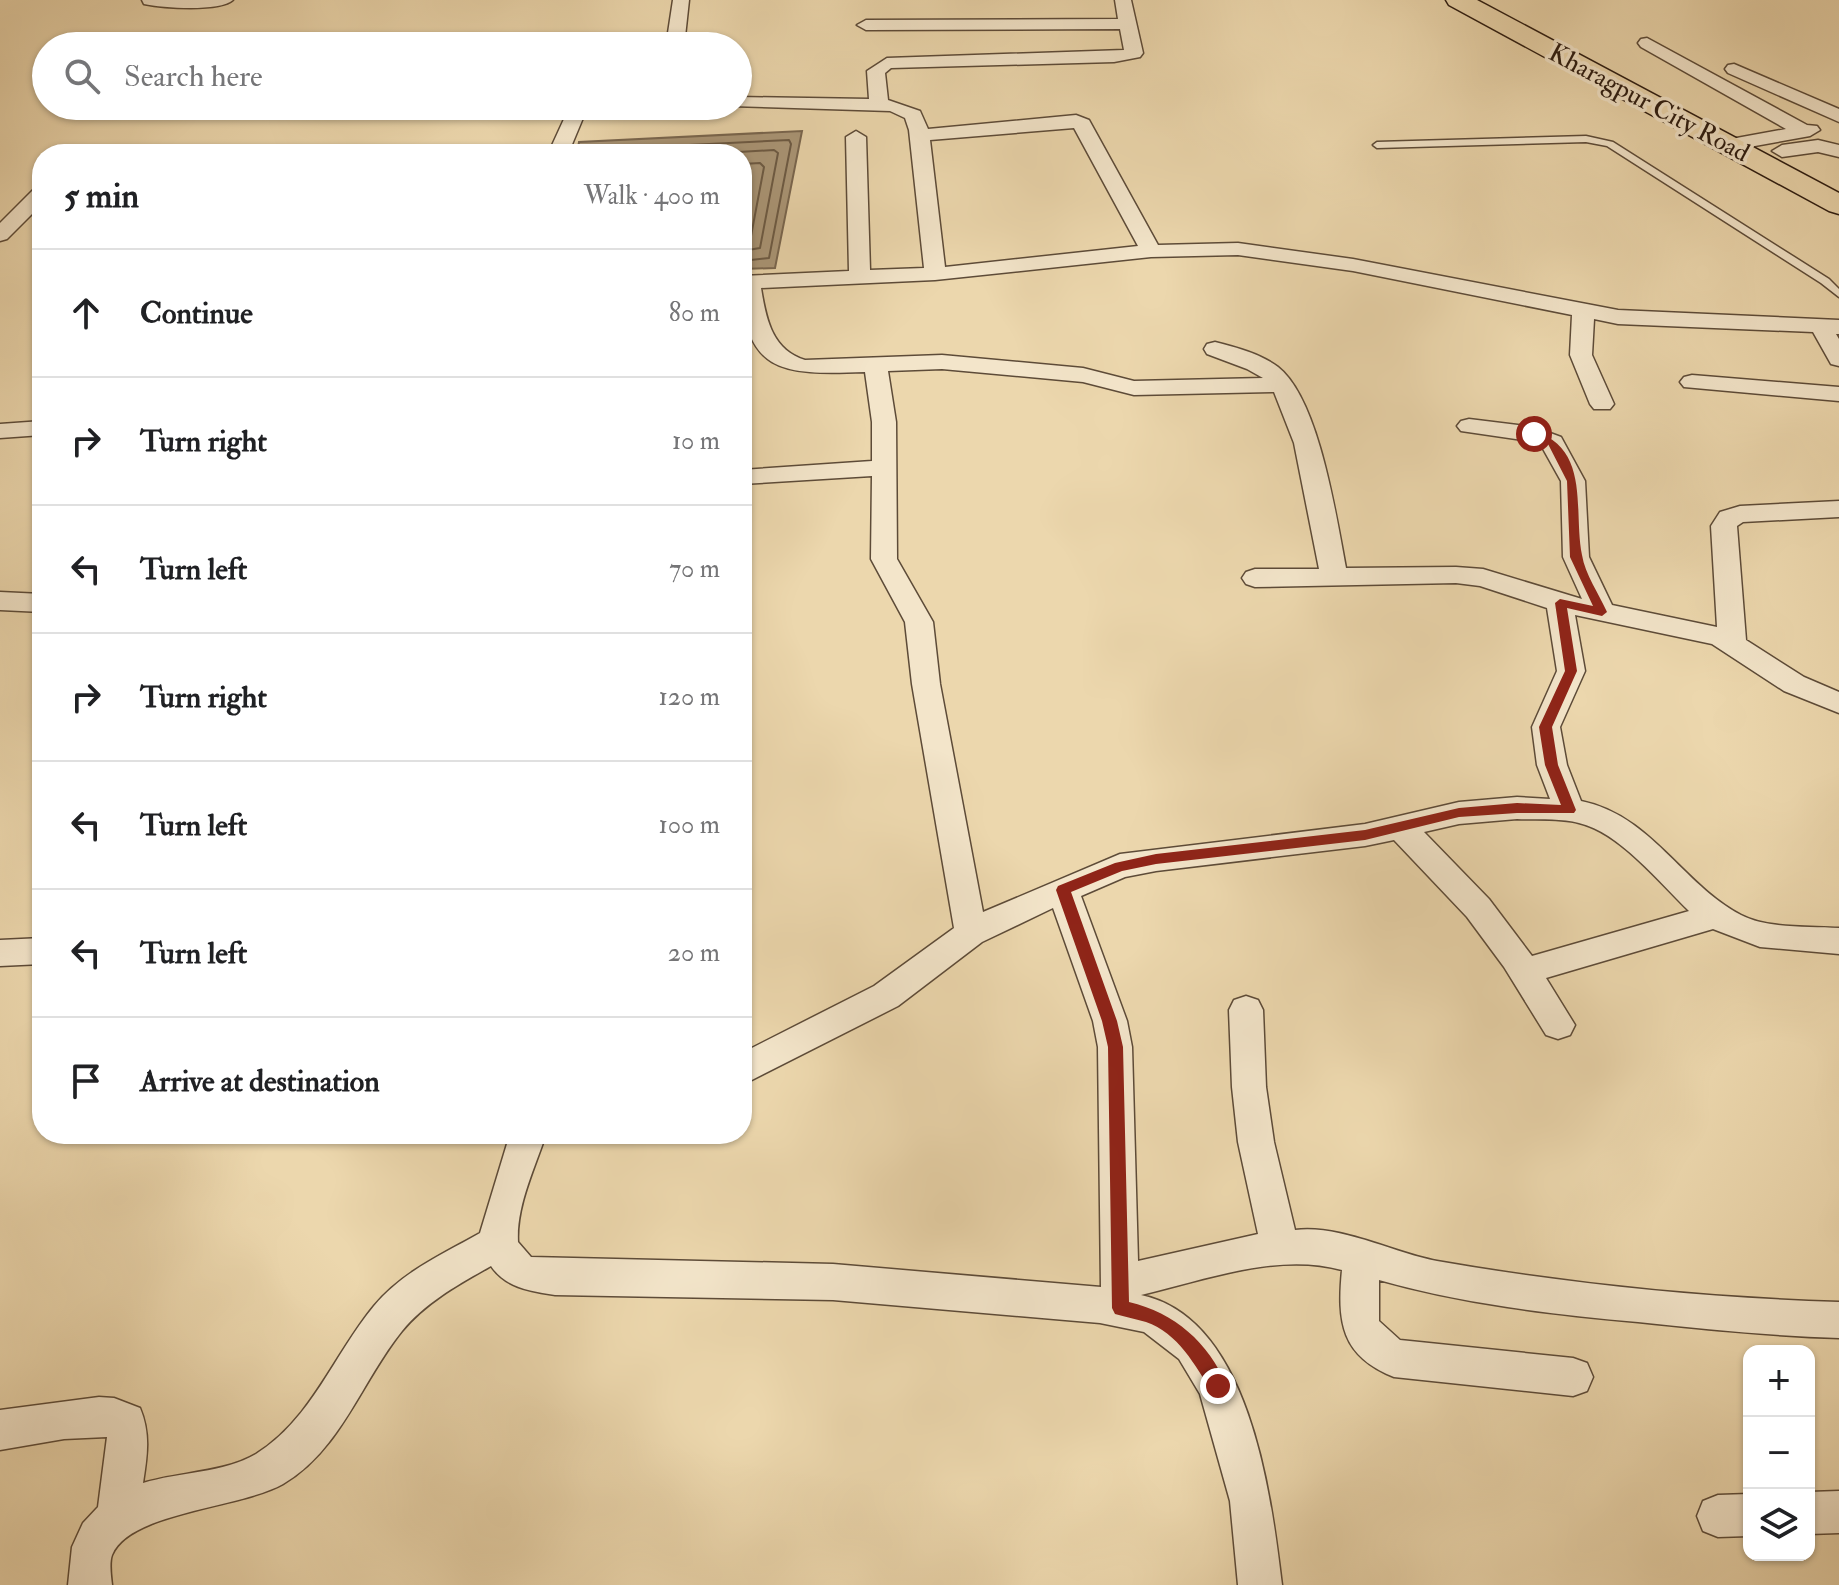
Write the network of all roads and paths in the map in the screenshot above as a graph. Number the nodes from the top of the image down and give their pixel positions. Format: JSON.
{"nodes":[{"id":1,"x":150,"y":0,"type":"edge"},
{"id":2,"x":225,"y":0,"type":"edge"},
{"id":3,"x":681,"y":0,"type":"edge"},
{"id":4,"x":1123,"y":0,"type":"edge"},
{"id":5,"x":1458,"y":0,"type":"edge"},
{"id":6,"x":1129,"y":24,"type":"junction"},
{"id":7,"x":866,"y":25,"type":"dead end"},
{"id":8,"x":677,"y":32,"type":"edge"},
{"id":9,"x":1647,"y":43,"type":"dead end"},
{"id":10,"x":1734,"y":69,"type":"dead end"},
{"id":11,"x":752,"y":103,"type":"edge"},
{"id":12,"x":879,"y":105,"type":"junction"},
{"id":13,"x":1839,"y":116,"type":"edge"},
{"id":14,"x":573,"y":120,"type":"edge"},
{"id":15,"x":1839,"y":124,"type":"edge"},
{"id":16,"x":1804,"y":131,"type":"junction"},
{"id":17,"x":920,"y":135,"type":"junction"},
{"id":18,"x":856,"y":137,"type":"dead end"},
{"id":19,"x":562,"y":144,"type":"edge"},
{"id":20,"x":1377,"y":145,"type":"dead end"},
{"id":21,"x":1738,"y":150,"type":"junction"},
{"id":22,"x":1839,"y":151,"type":"edge"},
{"id":23,"x":32,"y":202,"type":"edge"},
{"id":24,"x":1839,"y":205,"type":"edge"},
{"id":25,"x":19,"y":215,"type":"junction"},
{"id":26,"x":32,"y":216,"type":"edge"},
{"id":27,"x":0,"y":235,"type":"edge"},
{"id":28,"x":1151,"y":251,"type":"junction"},
{"id":29,"x":935,"y":274,"type":"junction"},
{"id":30,"x":860,"y":277,"type":"junction"},
{"id":31,"x":752,"y":282,"type":"edge"},
{"id":32,"x":1839,"y":294,"type":"edge"},
{"id":33,"x":1583,"y":312,"type":"junction"},
{"id":34,"x":1830,"y":326,"type":"edge"},
{"id":35,"x":752,"y":334,"type":"edge"},
{"id":36,"x":1215,"y":349,"type":"dead end"},
{"id":37,"x":1839,"y":359,"type":"edge"},
{"id":38,"x":875,"y":364,"type":"junction"},
{"id":39,"x":1692,"y":382,"type":"dead end"},
{"id":40,"x":1282,"y":385,"type":"junction"},
{"id":41,"x":1839,"y":394,"type":"edge"},
{"id":42,"x":1602,"y":404,"type":"dead end"},
{"id":43,"x":1469,"y":426,"type":"dead end"},
{"id":44,"x":32,"y":429,"type":"edge"},
{"id":45,"x":0,"y":431,"type":"edge"},
{"id":46,"x":884,"y":468,"type":"junction"},
{"id":47,"x":752,"y":476,"type":"edge"},
{"id":48,"x":1839,"y":509,"type":"edge"},
{"id":49,"x":1334,"y":576,"type":"junction"},
{"id":50,"x":1255,"y":578,"type":"dead end"},
{"id":51,"x":0,"y":601,"type":"edge"},
{"id":52,"x":32,"y":603,"type":"edge"},
{"id":53,"x":1560,"y":603,"type":"junction"},
{"id":54,"x":1602,"y":612,"type":"junction"},
{"id":55,"x":1732,"y":643,"type":"junction"},
{"id":56,"x":1839,"y":703,"type":"edge"},
{"id":57,"x":1569,"y":810,"type":"junction"},
{"id":58,"x":1400,"y":827,"type":"junction"},
{"id":59,"x":1063,"y":890,"type":"junction"},
{"id":60,"x":1718,"y":915,"type":"junction"},
{"id":61,"x":971,"y":933,"type":"junction"},
{"id":62,"x":1839,"y":941,"type":"edge"},
{"id":63,"x":32,"y":951,"type":"edge"},
{"id":64,"x":0,"y":953,"type":"edge"},
{"id":65,"x":1524,"y":971,"type":"junction"},
{"id":66,"x":1246,"y":1010,"type":"dead end"},
{"id":67,"x":1558,"y":1025,"type":"dead end"},
{"id":68,"x":752,"y":1065,"type":"edge"},
{"id":69,"x":525,"y":1144,"type":"edge"},
{"id":70,"x":499,"y":1242,"type":"junction"},
{"id":71,"x":1280,"y":1247,"type":"junction"},
{"id":72,"x":1362,"y":1258,"type":"junction"},
{"id":73,"x":1120,"y":1295,"type":"junction"},
{"id":74,"x":1839,"y":1320,"type":"edge"},
{"id":75,"x":1573,"y":1377,"type":"dead end"},
{"id":76,"x":0,"y":1430,"type":"edge"},
{"id":77,"x":1839,"y":1512,"type":"edge"},
{"id":78,"x":1815,"y":1513,"type":"edge"},
{"id":79,"x":117,"y":1518,"type":"junction"},
{"id":80,"x":90,"y":1585,"type":"edge"},
{"id":81,"x":1260,"y":1585,"type":"edge"}],
"edges":[{"from":1,"to":2,"type":"street"},
{"from":3,"to":8,"type":"street"},
{"from":4,"to":6,"type":"street"},
{"from":5,"to":21,"type":"main road","name":"Kharagpur City Road"},
{"from":6,"to":7,"type":"street"},
{"from":6,"to":12,"type":"street"},
{"from":9,"to":16,"type":"street"},
{"from":10,"to":13,"type":"street"},
{"from":11,"to":12,"type":"street"},
{"from":12,"to":17,"type":"street"},
{"from":14,"to":19,"type":"street"},
{"from":15,"to":16,"type":"street"},
{"from":16,"to":21,"type":"street"},
{"from":17,"to":28,"type":"street"},
{"from":17,"to":29,"type":"street"},
{"from":18,"to":30,"type":"street"},
{"from":20,"to":32,"type":"lane"},
{"from":21,"to":22,"type":"street"},
{"from":21,"to":24,"type":"main road","name":"Kharagpur City Road"},
{"from":23,"to":25,"type":"street"},
{"from":25,"to":26,"type":"street"},
{"from":25,"to":27,"type":"street"},
{"from":28,"to":29,"type":"street"},
{"from":28,"to":33,"type":"street"},
{"from":29,"to":30,"type":"street"},
{"from":30,"to":31,"type":"street"},
{"from":33,"to":34,"type":"street"},
{"from":33,"to":42,"type":"street"},
{"from":34,"to":37,"type":"street"},
{"from":35,"to":38,"type":"street"},
{"from":36,"to":40,"type":"street"},
{"from":38,"to":40,"type":"street"},
{"from":38,"to":46,"type":"street"},
{"from":39,"to":41,"type":"street"},
{"from":40,"to":49,"type":"street"},
{"from":43,"to":54,"type":"street"},
{"from":44,"to":45,"type":"street"},
{"from":46,"to":47,"type":"street"},
{"from":46,"to":61,"type":"street"},
{"from":48,"to":55,"type":"street"},
{"from":49,"to":50,"type":"street"},
{"from":49,"to":53,"type":"street"},
{"from":51,"to":52,"type":"street"},
{"from":53,"to":54,"type":"street"},
{"from":53,"to":57,"type":"street"},
{"from":54,"to":55,"type":"street"},
{"from":55,"to":56,"type":"street"},
{"from":57,"to":58,"type":"street"},
{"from":57,"to":60,"type":"street"},
{"from":58,"to":59,"type":"street"},
{"from":58,"to":65,"type":"street"},
{"from":59,"to":61,"type":"street"},
{"from":59,"to":73,"type":"street"},
{"from":60,"to":62,"type":"street"},
{"from":60,"to":65,"type":"street"},
{"from":61,"to":68,"type":"street"},
{"from":63,"to":64,"type":"street"},
{"from":65,"to":67,"type":"street"},
{"from":66,"to":71,"type":"street"},
{"from":69,"to":70,"type":"street"},
{"from":70,"to":73,"type":"street"},
{"from":70,"to":79,"type":"street"},
{"from":71,"to":72,"type":"street"},
{"from":71,"to":73,"type":"street"},
{"from":72,"to":74,"type":"street"},
{"from":72,"to":75,"type":"street"},
{"from":73,"to":81,"type":"street"},
{"from":76,"to":79,"type":"street"},
{"from":77,"to":78,"type":"street"},
{"from":79,"to":80,"type":"street"}]}
